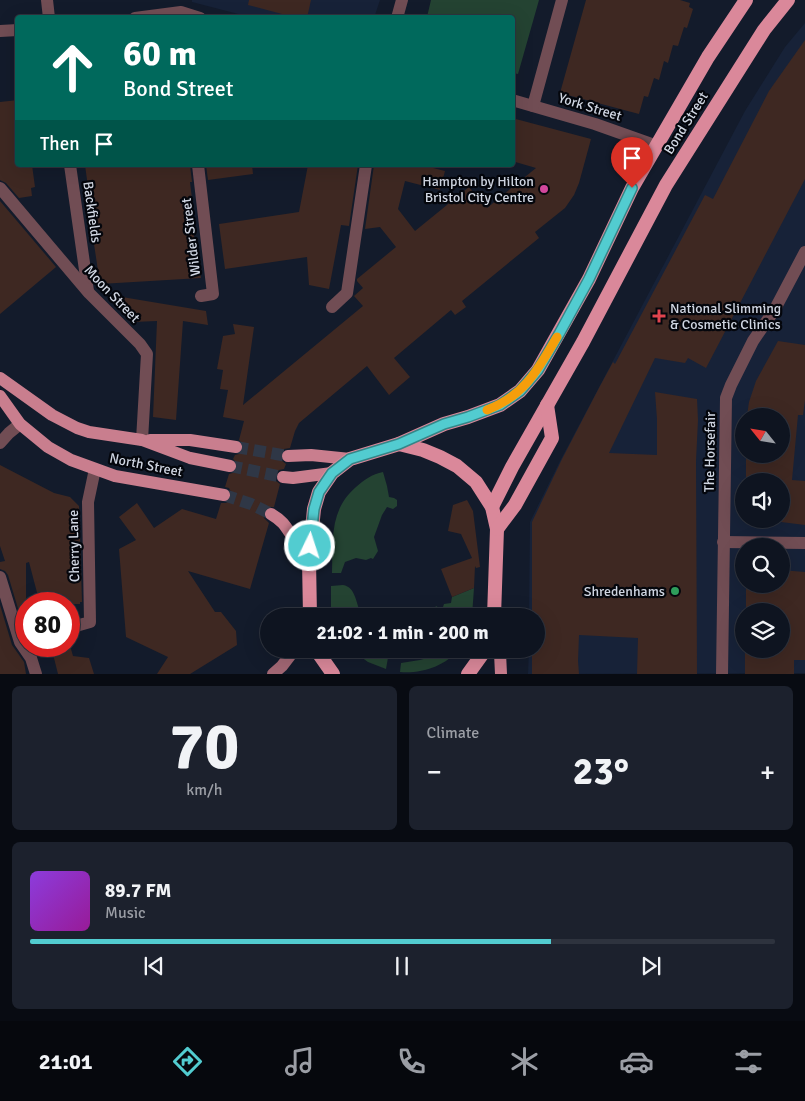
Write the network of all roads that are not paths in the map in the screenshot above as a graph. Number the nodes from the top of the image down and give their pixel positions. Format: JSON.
{"nodes":[{"id":1,"x":47,"y":0,"type":"edge"},
{"id":2,"x":402,"y":0,"type":"edge"},
{"id":3,"x":562,"y":0,"type":"edge"},
{"id":4,"x":746,"y":0,"type":"edge"},
{"id":5,"x":788,"y":0,"type":"edge"},
{"id":6,"x":180,"y":10,"type":"edge"},
{"id":7,"x":49,"y":15,"type":"edge"},
{"id":8,"x":152,"y":15,"type":"edge"},
{"id":9,"x":192,"y":15,"type":"edge"},
{"id":10,"x":398,"y":15,"type":"edge"},
{"id":11,"x":15,"y":30,"type":"edge"},
{"id":12,"x":0,"y":32,"type":"edge"},
{"id":13,"x":515,"y":101,"type":"edge"},
{"id":14,"x":534,"y":106,"type":"junction"},
{"id":15,"x":657,"y":146,"type":"junction"},
{"id":16,"x":70,"y":167,"type":"edge"},
{"id":17,"x":198,"y":167,"type":"edge"},
{"id":18,"x":366,"y":167,"type":"edge"},
{"id":19,"x":0,"y":188,"type":"edge"},
{"id":20,"x":805,"y":252,"type":"edge"},
{"id":21,"x":88,"y":292,"type":"junction"},
{"id":22,"x":201,"y":296,"type":"dead end"},
{"id":23,"x":332,"y":307,"type":"dead end"},
{"id":24,"x":0,"y":378,"type":"edge"},
{"id":25,"x":0,"y":396,"type":"edge"},
{"id":26,"x":547,"y":405,"type":"junction"},
{"id":27,"x":20,"y":424,"type":"junction"},
{"id":28,"x":142,"y":440,"type":"junction"},
{"id":29,"x":0,"y":443,"type":"edge"},
{"id":30,"x":399,"y":444,"type":"junction"},
{"id":31,"x":236,"y":447,"type":"tunnel mouth"},
{"id":32,"x":288,"y":456,"type":"tunnel mouth"},
{"id":33,"x":350,"y":459,"type":"junction"},
{"id":34,"x":230,"y":466,"type":"tunnel mouth"},
{"id":35,"x":95,"y":469,"type":"junction"},
{"id":36,"x":332,"y":473,"type":"junction"},
{"id":37,"x":282,"y":477,"type":"tunnel mouth"},
{"id":38,"x":224,"y":495,"type":"tunnel mouth"},
{"id":39,"x":492,"y":507,"type":"junction"},
{"id":40,"x":271,"y":514,"type":"tunnel mouth"},
{"id":41,"x":497,"y":529,"type":"junction"},
{"id":42,"x":723,"y":542,"type":"junction"},
{"id":43,"x":805,"y":543,"type":"edge"},
{"id":44,"x":309,"y":560,"type":"junction"},
{"id":45,"x":0,"y":578,"type":"edge"},
{"id":46,"x":310,"y":608,"type":"edge"},
{"id":47,"x":494,"y":608,"type":"edge"},
{"id":48,"x":15,"y":619,"type":"edge"},
{"id":49,"x":80,"y":625,"type":"edge"},
{"id":50,"x":31,"y":657,"type":"edge"},
{"id":51,"x":288,"y":658,"type":"edge"},
{"id":52,"x":322,"y":658,"type":"edge"},
{"id":53,"x":480,"y":658,"type":"edge"},
{"id":54,"x":500,"y":658,"type":"edge"},
{"id":55,"x":36,"y":674,"type":"edge"},
{"id":56,"x":273,"y":674,"type":"edge"},
{"id":57,"x":333,"y":674,"type":"edge"},
{"id":58,"x":468,"y":674,"type":"edge"},
{"id":59,"x":501,"y":674,"type":"edge"},
{"id":60,"x":722,"y":674,"type":"edge"}],
"edges":[{"from":1,"to":7,"type":"street"},
{"from":2,"to":10,"type":"street"},
{"from":3,"to":14,"type":"street"},
{"from":4,"to":15,"type":"highway","name":"Bond Street"},
{"from":5,"to":26,"type":"highway","name":"Bond Street"},
{"from":6,"to":8,"type":"street"},
{"from":6,"to":9,"type":"street"},
{"from":11,"to":12,"type":"street"},
{"from":13,"to":14,"type":"street","name":"York Street"},
{"from":14,"to":15,"type":"street","name":"York Street"},
{"from":15,"to":30,"type":"highway","name":"Bond Street"},
{"from":16,"to":21,"type":"street","name":"Backfields"},
{"from":17,"to":22,"type":"street","name":"Wilder Street"},
{"from":18,"to":23,"type":"street"},
{"from":19,"to":21,"type":"street","name":"Moon Street"},
{"from":20,"to":42,"type":"street","name":"The Horsefair"},
{"from":21,"to":28,"type":"street","name":"Moon Street"},
{"from":24,"to":28,"type":"main road","name":"North Street"},
{"from":25,"to":27,"type":"main road","name":"North Street"},
{"from":26,"to":39,"type":"highway","name":"Bond Street"},
{"from":26,"to":41,"type":"highway"},
{"from":27,"to":29,"type":"street"},
{"from":27,"to":35,"type":"main road","name":"North Street"},
{"from":28,"to":31,"type":"main road"},
{"from":28,"to":34,"type":"main road","name":"North Street"},
{"from":30,"to":33,"type":"highway","name":"Bond Street"},
{"from":30,"to":39,"type":"highway"},
{"from":32,"to":33,"type":"main road"},
{"from":33,"to":36,"type":"highway"},
{"from":35,"to":38,"type":"main road","name":"North Street"},
{"from":35,"to":49,"type":"street","name":"Cherry Lane"},
{"from":36,"to":37,"type":"main road"},
{"from":36,"to":44,"type":"highway"},
{"from":39,"to":41,"type":"highway"},
{"from":40,"to":44,"type":"main road"},
{"from":41,"to":47,"type":"highway"},
{"from":42,"to":43,"type":"street"},
{"from":42,"to":60,"type":"street","name":"The Horsefair"},
{"from":44,"to":46,"type":"highway"},
{"from":45,"to":48,"type":"street"},
{"from":50,"to":55,"type":"street"},
{"from":51,"to":56,"type":"main road"},
{"from":52,"to":57,"type":"highway"},
{"from":53,"to":58,"type":"highway"},
{"from":54,"to":59,"type":"main road"}]}
